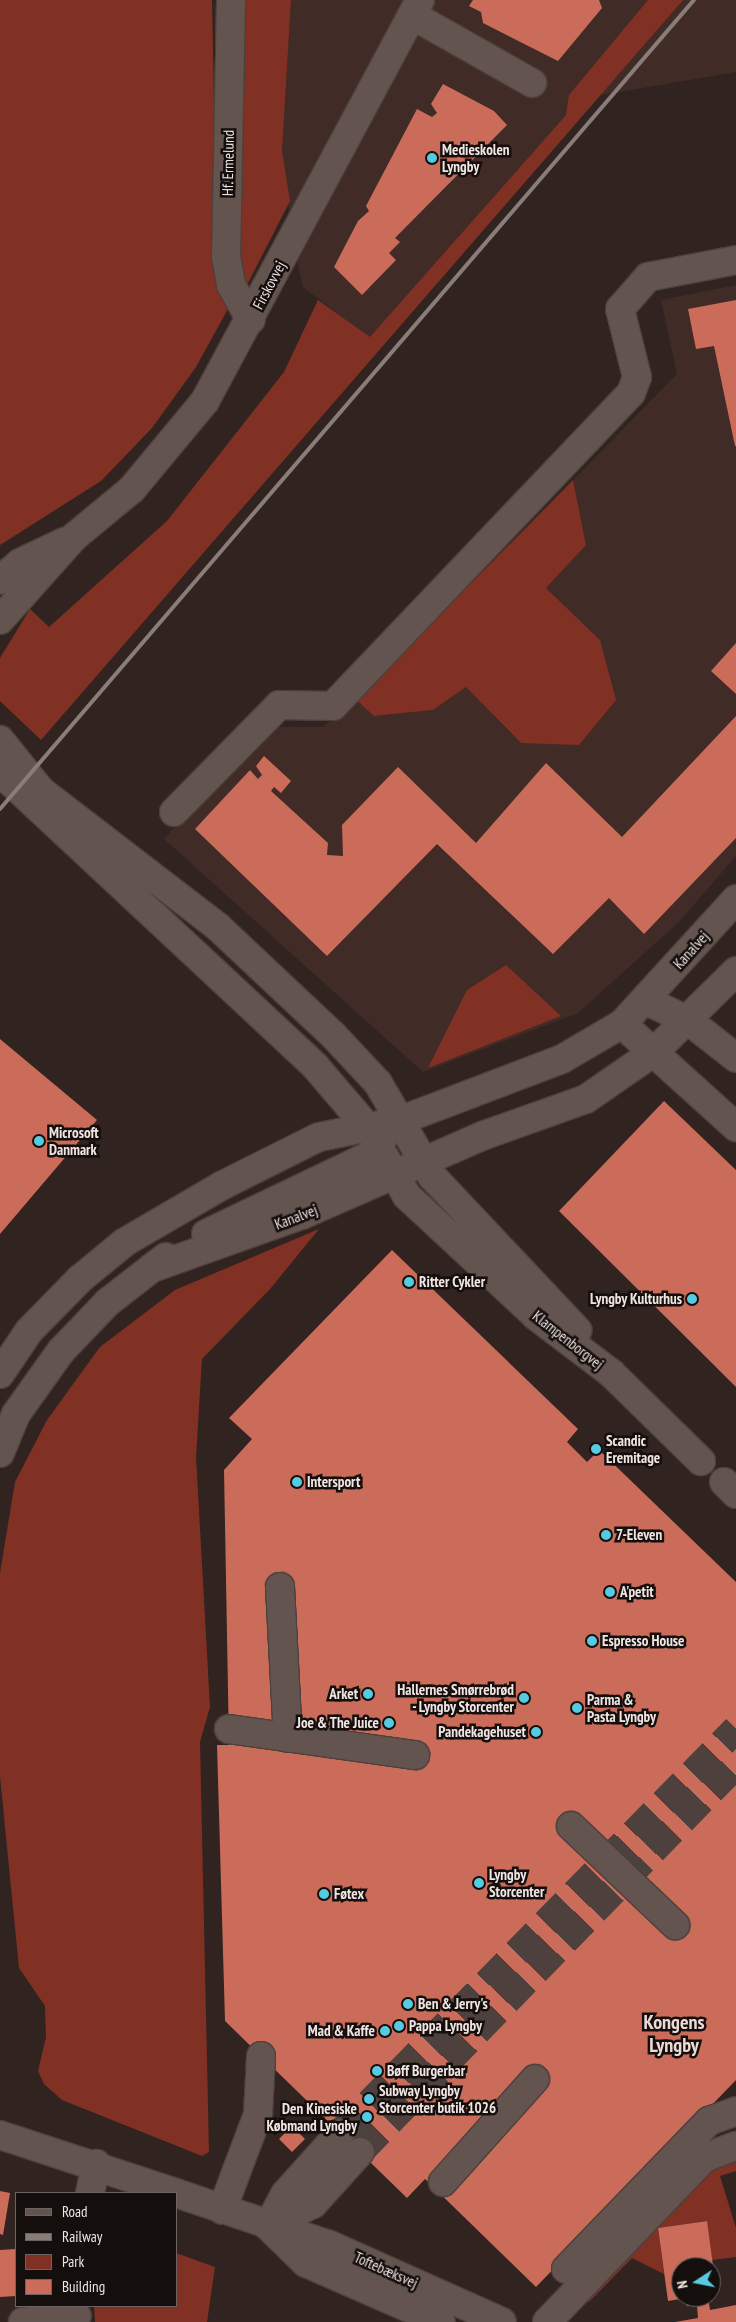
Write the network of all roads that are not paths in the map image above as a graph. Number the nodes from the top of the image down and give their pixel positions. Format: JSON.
{"nodes":[{"id":1,"x":230,"y":0,"type":"edge"},
{"id":2,"x":416,"y":7,"type":"edge"},
{"id":3,"x":532,"y":83,"type":"dead end"},
{"id":4,"x":736,"y":260,"type":"edge"},
{"id":5,"x":251,"y":320,"type":"junction"},
{"id":6,"x":74,"y":537,"type":"junction"},
{"id":7,"x":0,"y":580,"type":"edge"},
{"id":8,"x":0,"y":620,"type":"edge"},
{"id":9,"x":0,"y":740,"type":"edge"},
{"id":10,"x":0,"y":772,"type":"edge"},
{"id":11,"x":174,"y":812,"type":"dead end"},
{"id":12,"x":736,"y":899,"type":"edge"},
{"id":13,"x":736,"y":972,"type":"edge"},
{"id":14,"x":645,"y":1000,"type":"junction"},
{"id":15,"x":689,"y":1021,"type":"junction"},
{"id":16,"x":622,"y":1024,"type":"junction"},
{"id":17,"x":726,"y":1049,"type":"edge"},
{"id":18,"x":654,"y":1052,"type":"junction"},
{"id":19,"x":736,"y":1078,"type":"edge"},
{"id":20,"x":736,"y":1127,"type":"edge"},
{"id":21,"x":384,"y":1130,"type":"junction"},
{"id":22,"x":426,"y":1164,"type":"junction"},
{"id":23,"x":394,"y":1177,"type":"junction"},
{"id":24,"x":152,"y":1268,"type":"junction"},
{"id":25,"x":611,"y":1373,"type":"junction"},
{"id":26,"x":0,"y":1374,"type":"edge"},
{"id":27,"x":0,"y":1453,"type":"edge"},
{"id":28,"x":701,"y":1461,"type":"dead end"},
{"id":29,"x":280,"y":1587,"type":"dead end"},
{"id":30,"x":229,"y":1729,"type":"dead end"},
{"id":31,"x":288,"y":1738,"type":"junction"},
{"id":32,"x":415,"y":1755,"type":"dead end"},
{"id":33,"x":571,"y":1826,"type":"dead end"},
{"id":34,"x":674,"y":1925,"type":"dead end"},
{"id":35,"x":261,"y":2056,"type":"dead end"},
{"id":36,"x":535,"y":2079,"type":"dead end"},
{"id":37,"x":736,"y":2111,"type":"edge"},
{"id":38,"x":340,"y":2133,"type":"tunnel mouth"},
{"id":39,"x":0,"y":2135,"type":"edge"},
{"id":40,"x":736,"y":2146,"type":"edge"},
{"id":41,"x":360,"y":2152,"type":"tunnel mouth"},
{"id":42,"x":96,"y":2164,"type":"junction"},
{"id":43,"x":443,"y":2182,"type":"dead end"},
{"id":44,"x":90,"y":2192,"type":"edge"},
{"id":45,"x":173,"y":2192,"type":"edge"},
{"id":46,"x":178,"y":2194,"type":"edge"},
{"id":47,"x":222,"y":2210,"type":"junction"},
{"id":48,"x":268,"y":2226,"type":"junction"},
{"id":49,"x":566,"y":2269,"type":"dead end"},
{"id":50,"x":77,"y":2315,"type":"edge"},
{"id":51,"x":23,"y":2322,"type":"edge"},
{"id":52,"x":441,"y":2322,"type":"edge"},
{"id":53,"x":502,"y":2322,"type":"edge"},
{"id":54,"x":547,"y":2322,"type":"edge"}],
"edges":[{"from":1,"to":5,"type":"street","name":"Hf. Ermelund"},
{"from":2,"to":3,"type":"street"},
{"from":2,"to":5,"type":"street","name":"Firskovvej"},
{"from":4,"to":11,"type":"street"},
{"from":5,"to":6,"type":"street","name":"Firskovvej"},
{"from":6,"to":7,"type":"street","name":"Firskovvej"},
{"from":6,"to":8,"type":"street","name":"Firskovvej"},
{"from":9,"to":21,"type":"street"},
{"from":10,"to":21,"type":"street"},
{"from":12,"to":14,"type":"street","name":"Kanalvej"},
{"from":13,"to":15,"type":"street","name":"Kanalvej"},
{"from":14,"to":15,"type":"street"},
{"from":14,"to":16,"type":"street","name":"Kanalvej"},
{"from":15,"to":17,"type":"street"},
{"from":15,"to":18,"type":"street","name":"Kanalvej"},
{"from":16,"to":18,"type":"street"},
{"from":16,"to":21,"type":"street","name":"Kanalvej"},
{"from":17,"to":19,"type":"street"},
{"from":18,"to":20,"type":"street"},
{"from":18,"to":22,"type":"street","name":"Kanalvej"},
{"from":21,"to":22,"type":"street","name":"Klampenborgvej"},
{"from":21,"to":23,"type":"street","name":"Klampenborgvej"},
{"from":21,"to":24,"type":"street"},
{"from":21,"to":26,"type":"street","name":"Kanalvej"},
{"from":22,"to":23,"type":"street","name":"Kanalvej"},
{"from":22,"to":25,"type":"street","name":"Klampenborgvej"},
{"from":23,"to":24,"type":"street","name":"Kanalvej"},
{"from":23,"to":25,"type":"street","name":"Klampenborgvej"},
{"from":24,"to":27,"type":"street","name":"Kanalvej"},
{"from":25,"to":28,"type":"street"},
{"from":29,"to":31,"type":"street"},
{"from":30,"to":31,"type":"street"},
{"from":31,"to":32,"type":"street"},
{"from":33,"to":34,"type":"street"},
{"from":35,"to":47,"type":"street"},
{"from":36,"to":43,"type":"street"},
{"from":37,"to":49,"type":"street"},
{"from":38,"to":48,"type":"street"},
{"from":39,"to":42,"type":"street","name":"Toftebæksvej"},
{"from":40,"to":54,"type":"street"},
{"from":41,"to":48,"type":"street"},
{"from":42,"to":44,"type":"street"},
{"from":42,"to":45,"type":"street","name":"Toftebæksvej"},
{"from":46,"to":47,"type":"street","name":"Toftebæksvej"},
{"from":47,"to":48,"type":"street","name":"Toftebæksvej"},
{"from":48,"to":52,"type":"street","name":"Toftebæksvej"},
{"from":48,"to":53,"type":"street","name":"Toftebæksvej"},
{"from":50,"to":51,"type":"street"}]}
